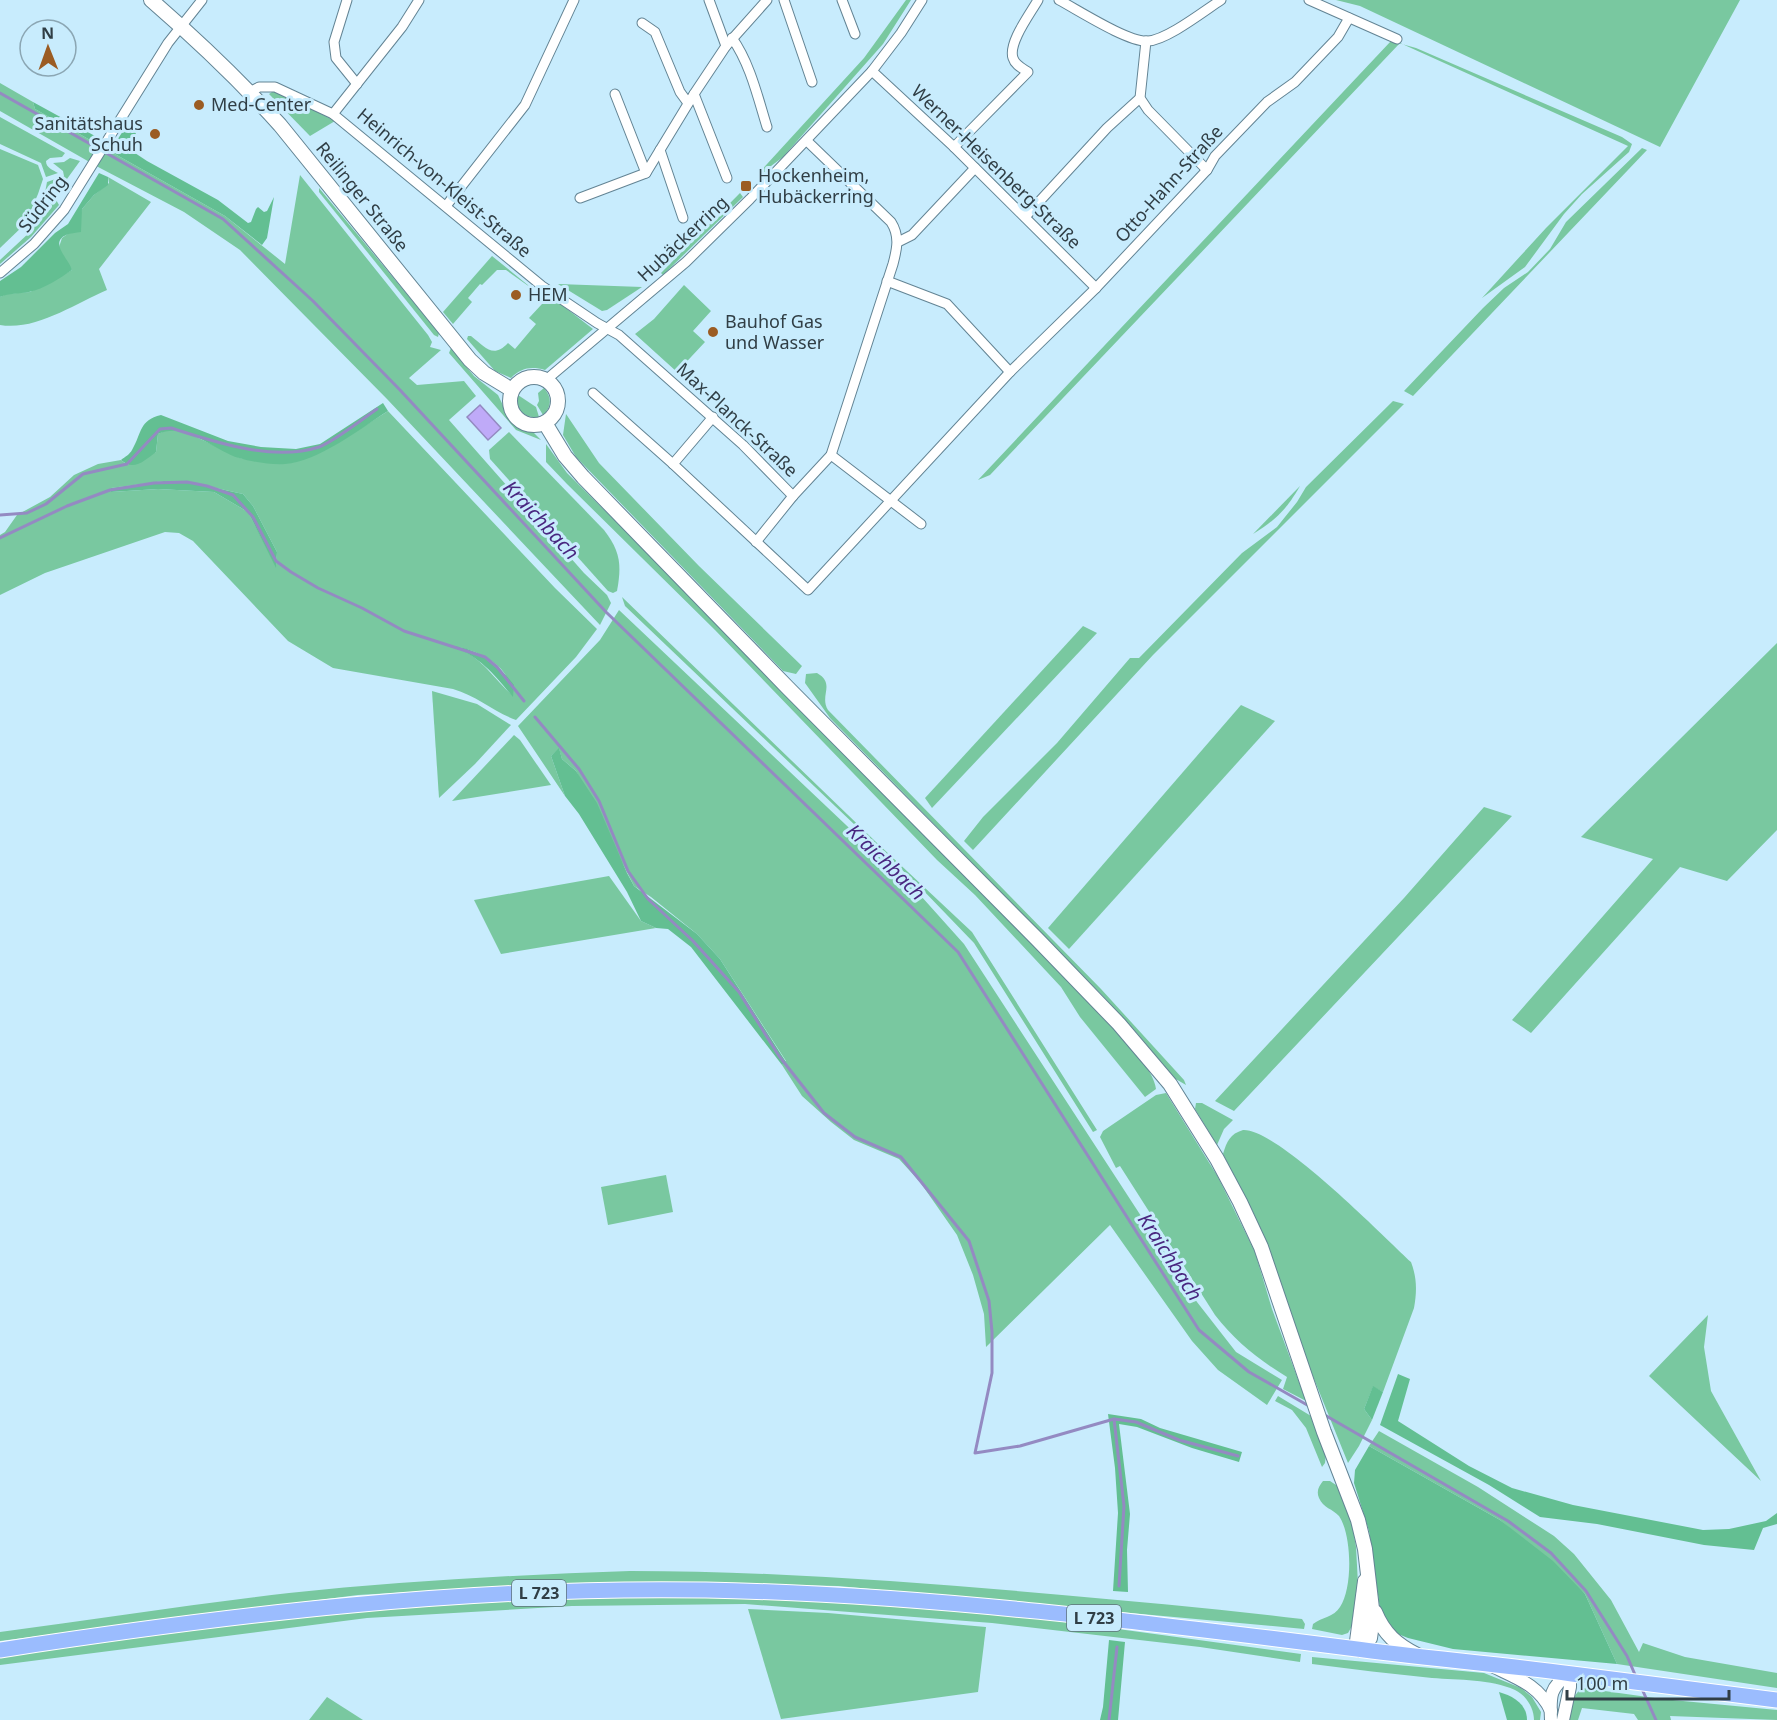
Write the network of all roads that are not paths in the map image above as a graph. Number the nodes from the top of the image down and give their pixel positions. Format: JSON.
{"nodes":[{"id":1,"x":151,"y":0,"type":"edge"},
{"id":2,"x":202,"y":0,"type":"edge"},
{"id":3,"x":347,"y":0,"type":"edge"},
{"id":4,"x":419,"y":0,"type":"edge"},
{"id":5,"x":574,"y":0,"type":"edge"},
{"id":6,"x":709,"y":0,"type":"edge"},
{"id":7,"x":767,"y":0,"type":"edge"},
{"id":8,"x":784,"y":0,"type":"edge"},
{"id":9,"x":842,"y":0,"type":"edge"},
{"id":10,"x":922,"y":0,"type":"edge"},
{"id":11,"x":1038,"y":0,"type":"edge"},
{"id":12,"x":1059,"y":0,"type":"edge"},
{"id":13,"x":1221,"y":0,"type":"edge"},
{"id":14,"x":1309,"y":0,"type":"edge"},
{"id":15,"x":1349,"y":18,"type":"junction"},
{"id":16,"x":642,"y":22,"type":"dead end"},
{"id":17,"x":181,"y":26,"type":"junction"},
{"id":18,"x":855,"y":34,"type":"dead end"},
{"id":19,"x":732,"y":38,"type":"junction"},
{"id":20,"x":1398,"y":39,"type":"dead end"},
{"id":21,"x":1146,"y":42,"type":"junction"},
{"id":22,"x":726,"y":46,"type":"junction"},
{"id":23,"x":872,"y":71,"type":"junction"},
{"id":24,"x":812,"y":82,"type":"dead end"},
{"id":25,"x":357,"y":84,"type":"junction"},
{"id":26,"x":250,"y":92,"type":"junction"},
{"id":27,"x":615,"y":94,"type":"dead end"},
{"id":28,"x":694,"y":94,"type":"junction"},
{"id":29,"x":1140,"y":98,"type":"junction"},
{"id":30,"x":688,"y":103,"type":"junction"},
{"id":31,"x":333,"y":114,"type":"junction"},
{"id":32,"x":768,"y":127,"type":"dead end"},
{"id":33,"x":807,"y":141,"type":"junction"},
{"id":34,"x":954,"y":147,"type":"junction"},
{"id":35,"x":660,"y":150,"type":"junction"},
{"id":36,"x":975,"y":168,"type":"junction"},
{"id":37,"x":1207,"y":170,"type":"junction"},
{"id":38,"x":646,"y":173,"type":"junction"},
{"id":39,"x":727,"y":178,"type":"dead end"},
{"id":40,"x":580,"y":198,"type":"dead end"},
{"id":41,"x":446,"y":206,"type":"junction"},
{"id":42,"x":1025,"y":216,"type":"junction"},
{"id":43,"x":683,"y":218,"type":"dead end"},
{"id":44,"x":898,"y":242,"type":"junction"},
{"id":45,"x":0,"y":273,"type":"edge"},
{"id":46,"x":887,"y":281,"type":"junction"},
{"id":47,"x":1096,"y":288,"type":"junction"},
{"id":48,"x":608,"y":328,"type":"junction"},
{"id":49,"x":1010,"y":372,"type":"junction"},
{"id":50,"x":546,"y":381,"type":"junction"},
{"id":51,"x":512,"y":390,"type":"junction"},
{"id":52,"x":593,"y":393,"type":"dead end"},
{"id":53,"x":713,"y":417,"type":"junction"},
{"id":54,"x":545,"y":423,"type":"junction"},
{"id":55,"x":831,"y":454,"type":"junction"},
{"id":56,"x":673,"y":464,"type":"junction"},
{"id":57,"x":793,"y":496,"type":"junction"},
{"id":58,"x":890,"y":501,"type":"junction"},
{"id":59,"x":921,"y":524,"type":"dead end"},
{"id":60,"x":756,"y":542,"type":"junction"},
{"id":61,"x":1367,"y":1564,"type":"junction"},
{"id":62,"x":1373,"y":1608,"type":"junction"},
{"id":63,"x":1358,"y":1649,"type":"junction"},
{"id":64,"x":0,"y":1650,"type":"edge"},
{"id":65,"x":1419,"y":1656,"type":"junction"},
{"id":66,"x":1490,"y":1665,"type":"junction"},
{"id":67,"x":1570,"y":1673,"type":"junction"},
{"id":68,"x":1777,"y":1700,"type":"edge"},
{"id":69,"x":1551,"y":1716,"type":"edge"},
{"id":70,"x":1563,"y":1720,"type":"edge"}],
"edges":[{"from":1,"to":17,"type":"main road","name":"Reilinger Straße"},
{"from":2,"to":17,"type":"street","name":"Südring"},
{"from":3,"to":25,"type":"street"},
{"from":4,"to":25,"type":"street"},
{"from":5,"to":41,"type":"street"},
{"from":6,"to":22,"type":"street"},
{"from":7,"to":19,"type":"street"},
{"from":8,"to":24,"type":"street"},
{"from":9,"to":18,"type":"street"},
{"from":10,"to":23,"type":"street","name":"Hubäckerring"},
{"from":11,"to":34,"type":"street"},
{"from":12,"to":21,"type":"street"},
{"from":13,"to":21,"type":"street"},
{"from":14,"to":15,"type":"street"},
{"from":15,"to":20,"type":"street"},
{"from":15,"to":37,"type":"street","name":"Otto-Hahn-Straße"},
{"from":16,"to":30,"type":"street"},
{"from":17,"to":26,"type":"main road","name":"Reilinger Straße"},
{"from":17,"to":45,"type":"street","name":"Südring"},
{"from":19,"to":22,"type":"street"},
{"from":19,"to":32,"type":"street"},
{"from":21,"to":29,"type":"street"},
{"from":22,"to":28,"type":"street"},
{"from":23,"to":33,"type":"street","name":"Hubäckerring"},
{"from":23,"to":34,"type":"street","name":"Werner-Heisenberg-Straße"},
{"from":25,"to":31,"type":"street"},
{"from":26,"to":31,"type":"street","name":"Heinrich-von-Kleist-Straße"},
{"from":26,"to":51,"type":"main road","name":"Reilinger Straße"},
{"from":27,"to":38,"type":"street"},
{"from":28,"to":30,"type":"street"},
{"from":28,"to":39,"type":"street"},
{"from":29,"to":37,"type":"street"},
{"from":29,"to":42,"type":"street"},
{"from":30,"to":35,"type":"street"},
{"from":31,"to":41,"type":"street","name":"Heinrich-von-Kleist-Straße"},
{"from":33,"to":44,"type":"street"},
{"from":33,"to":48,"type":"street","name":"Hubäckerring"},
{"from":34,"to":36,"type":"street","name":"Werner-Heisenberg-Straße"},
{"from":35,"to":38,"type":"street"},
{"from":35,"to":43,"type":"street"},
{"from":36,"to":42,"type":"street","name":"Werner-Heisenberg-Straße"},
{"from":36,"to":44,"type":"street"},
{"from":37,"to":47,"type":"street","name":"Otto-Hahn-Straße"},
{"from":38,"to":40,"type":"street"},
{"from":41,"to":48,"type":"street","name":"Heinrich-von-Kleist-Straße"},
{"from":42,"to":47,"type":"street","name":"Werner-Heisenberg-Straße"},
{"from":44,"to":46,"type":"street","name":"Max-Planck-Straße"},
{"from":46,"to":49,"type":"street"},
{"from":46,"to":55,"type":"street","name":"Max-Planck-Straße"},
{"from":47,"to":49,"type":"street","name":"Otto-Hahn-Straße"},
{"from":48,"to":50,"type":"street","name":"Hubäckerring"},
{"from":48,"to":53,"type":"street","name":"Max-Planck-Straße"},
{"from":49,"to":58,"type":"street","name":"Otto-Hahn-Straße"},
{"from":50,"to":51,"type":"main road"},
{"from":50,"to":54,"type":"main road"},
{"from":51,"to":54,"type":"main road"},
{"from":52,"to":56,"type":"street"},
{"from":53,"to":56,"type":"street"},
{"from":53,"to":57,"type":"street","name":"Max-Planck-Straße"},
{"from":54,"to":61,"type":"main road"},
{"from":55,"to":57,"type":"street","name":"Max-Planck-Straße"},
{"from":55,"to":58,"type":"street"},
{"from":56,"to":60,"type":"street"},
{"from":57,"to":60,"type":"street"},
{"from":58,"to":59,"type":"street"},
{"from":58,"to":60,"type":"street","name":"Otto-Hahn-Straße"},
{"from":61,"to":62,"type":"main road"},
{"from":61,"to":63,"type":"main road"},
{"from":62,"to":63,"type":"main road"},
{"from":62,"to":65,"type":"main road"},
{"from":63,"to":64,"type":"main road","number":"L 723"},
{"from":63,"to":65,"type":"main road","number":"L 723"},
{"from":65,"to":66,"type":"main road","number":"L 723"},
{"from":66,"to":67,"type":"main road","number":"L 723"},
{"from":66,"to":69,"type":"street"},
{"from":67,"to":68,"type":"main road","number":"L 723"},
{"from":67,"to":69,"type":"street"},
{"from":67,"to":70,"type":"street"}]}
